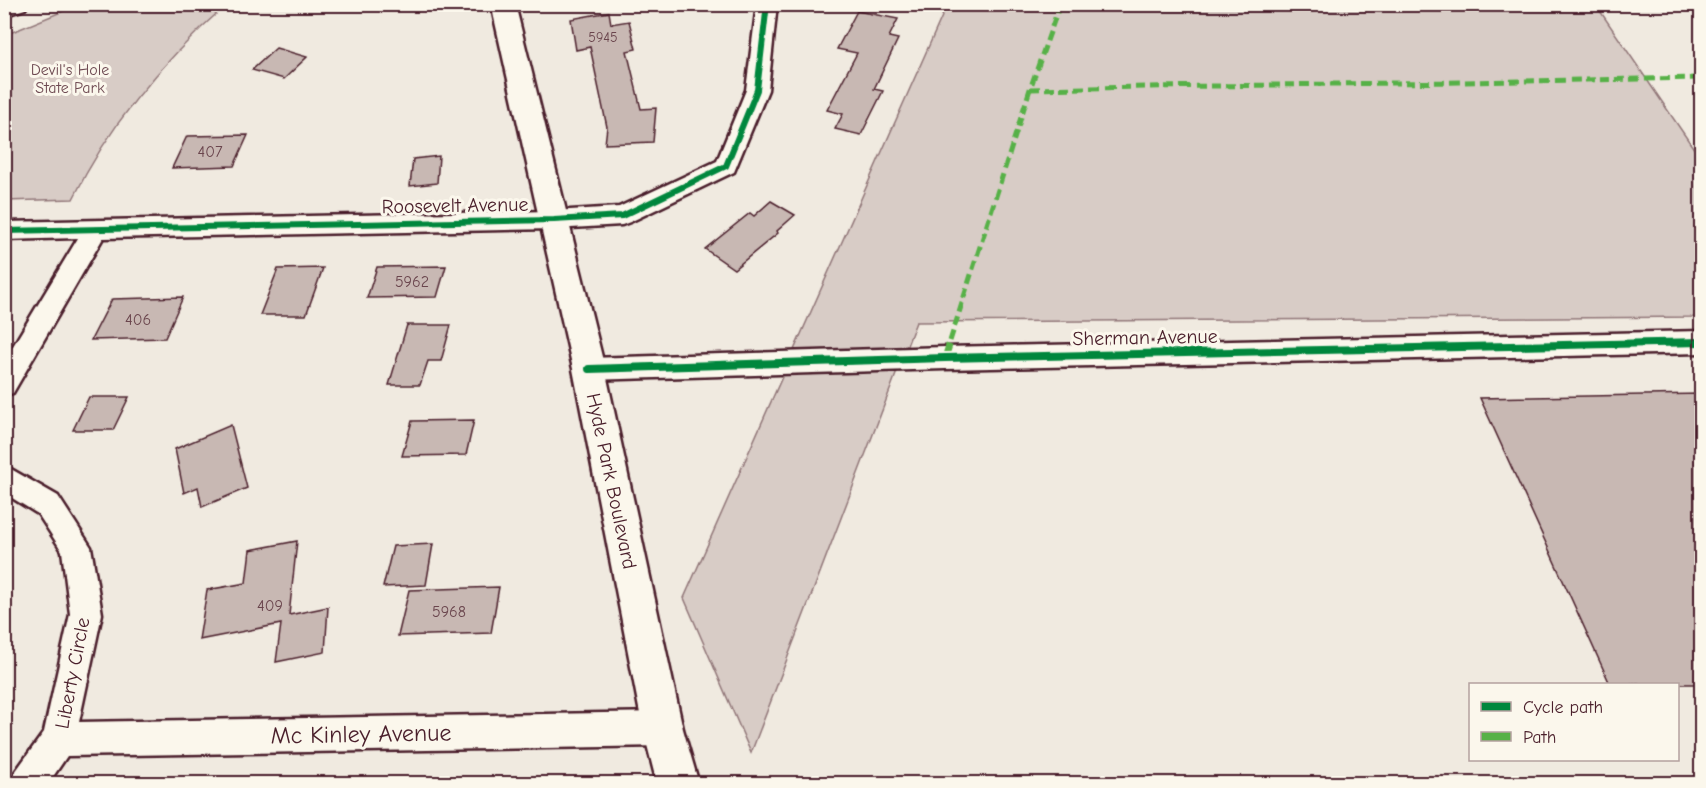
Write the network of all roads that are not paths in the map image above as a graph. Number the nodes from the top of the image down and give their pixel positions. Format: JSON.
{"nodes":[{"id":1,"x":16,"y":4,"type":"edge"},
{"id":2,"x":503,"y":4,"type":"edge"},
{"id":3,"x":767,"y":4,"type":"edge"},
{"id":4,"x":4,"y":9,"type":"edge"},
{"id":5,"x":554,"y":220,"type":"junction"},
{"id":6,"x":96,"y":229,"type":"junction"},
{"id":7,"x":4,"y":231,"type":"edge"},
{"id":8,"x":1701,"y":342,"type":"edge"},
{"id":9,"x":589,"y":369,"type":"junction"},
{"id":10,"x":4,"y":385,"type":"edge"},
{"id":11,"x":4,"y":477,"type":"edge"},
{"id":12,"x":663,"y":729,"type":"junction"},
{"id":13,"x":59,"y":739,"type":"junction"},
{"id":14,"x":27,"y":783,"type":"edge"},
{"id":15,"x":678,"y":783,"type":"edge"}],
"edges":[{"from":1,"to":4,"type":"main road"},
{"from":2,"to":5,"type":"main road","name":"Hyde Park Boulevard"},
{"from":3,"to":5,"type":"street","name":"Roosevelt Avenue"},
{"from":5,"to":6,"type":"street","name":"Roosevelt Avenue"},
{"from":5,"to":9,"type":"main road","name":"Hyde Park Boulevard"},
{"from":6,"to":7,"type":"street","name":"Roosevelt Avenue"},
{"from":6,"to":10,"type":"street"},
{"from":8,"to":9,"type":"street","name":"Sherman Avenue"},
{"from":9,"to":12,"type":"main road","name":"Hyde Park Boulevard"},
{"from":11,"to":13,"type":"street","name":"Liberty Circle"},
{"from":12,"to":13,"type":"street","name":"Mc Kinley Avenue"},
{"from":12,"to":15,"type":"main road","name":"Hyde Park Boulevard"},
{"from":13,"to":14,"type":"street","name":"Liberty Circle"}]}
